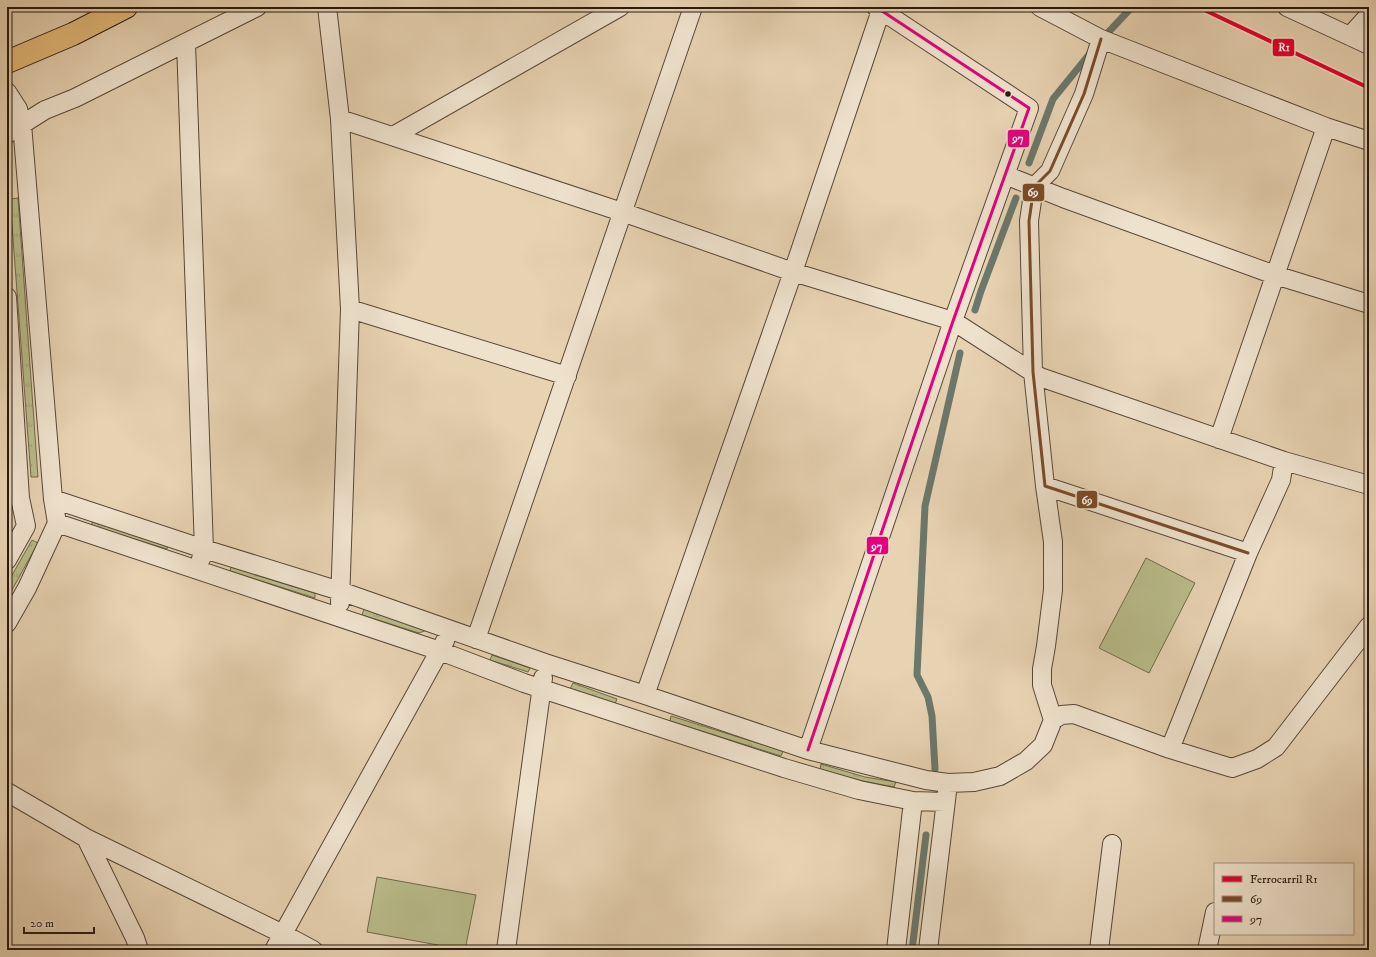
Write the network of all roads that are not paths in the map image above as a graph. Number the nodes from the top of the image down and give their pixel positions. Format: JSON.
{"nodes":[{"id":1,"x":126,"y":7,"type":"edge"},
{"id":2,"x":257,"y":7,"type":"edge"},
{"id":3,"x":327,"y":7,"type":"edge"},
{"id":4,"x":620,"y":7,"type":"edge"},
{"id":5,"x":693,"y":7,"type":"edge"},
{"id":6,"x":1040,"y":7,"type":"edge"},
{"id":7,"x":1287,"y":7,"type":"edge"},
{"id":8,"x":880,"y":8,"type":"edge"},
{"id":9,"x":1369,"y":15,"type":"edge"},
{"id":10,"x":1350,"y":36,"type":"junction"},
{"id":11,"x":1101,"y":39,"type":"junction"},
{"id":12,"x":186,"y":43,"type":"junction"},
{"id":13,"x":1369,"y":45,"type":"edge"},
{"id":14,"x":7,"y":62,"type":"edge"},
{"id":15,"x":7,"y":92,"type":"edge"},
{"id":16,"x":340,"y":119,"type":"junction"},
{"id":17,"x":22,"y":124,"type":"junction"},
{"id":18,"x":1326,"y":127,"type":"junction"},
{"id":19,"x":7,"y":134,"type":"edge"},
{"id":20,"x":393,"y":136,"type":"junction"},
{"id":21,"x":1369,"y":141,"type":"edge"},
{"id":22,"x":1005,"y":175,"type":"junction"},
{"id":23,"x":1034,"y":187,"type":"junction"},
{"id":24,"x":622,"y":212,"type":"junction"},
{"id":25,"x":793,"y":272,"type":"junction"},
{"id":26,"x":1275,"y":275,"type":"junction"},
{"id":27,"x":7,"y":297,"type":"edge"},
{"id":28,"x":1369,"y":304,"type":"edge"},
{"id":29,"x":350,"y":308,"type":"junction"},
{"id":30,"x":953,"y":321,"type":"junction"},
{"id":31,"x":1033,"y":372,"type":"junction"},
{"id":32,"x":567,"y":376,"type":"junction"},
{"id":33,"x":1219,"y":439,"type":"junction"},
{"id":34,"x":1284,"y":461,"type":"junction"},
{"id":35,"x":1369,"y":485,"type":"edge"},
{"id":36,"x":1045,"y":486,"type":"junction"},
{"id":37,"x":53,"y":499,"type":"junction"},
{"id":38,"x":57,"y":523,"type":"junction"},
{"id":39,"x":204,"y":549,"type":"junction"},
{"id":40,"x":1248,"y":553,"type":"junction"},
{"id":41,"x":7,"y":560,"type":"edge"},
{"id":42,"x":198,"y":570,"type":"junction"},
{"id":43,"x":340,"y":591,"type":"junction"},
{"id":44,"x":339,"y":617,"type":"junction"},
{"id":45,"x":7,"y":623,"type":"edge"},
{"id":46,"x":1369,"y":626,"type":"edge"},
{"id":47,"x":451,"y":631,"type":"junction"},
{"id":48,"x":476,"y":639,"type":"junction"},
{"id":49,"x":440,"y":651,"type":"junction"},
{"id":50,"x":545,"y":664,"type":"junction"},
{"id":51,"x":541,"y":689,"type":"junction"},
{"id":52,"x":645,"y":695,"type":"junction"},
{"id":53,"x":1053,"y":720,"type":"junction"},
{"id":54,"x":1170,"y":749,"type":"junction"},
{"id":55,"x":808,"y":750,"type":"junction"},
{"id":56,"x":948,"y":783,"type":"junction"},
{"id":57,"x":7,"y":792,"type":"edge"},
{"id":58,"x":913,"y":802,"type":"junction"},
{"id":59,"x":945,"y":802,"type":"junction"},
{"id":60,"x":86,"y":838,"type":"junction"},
{"id":61,"x":1112,"y":844,"type":"dead end"},
{"id":62,"x":1214,"y":917,"type":"edge"},
{"id":63,"x":283,"y":934,"type":"junction"},
{"id":64,"x":139,"y":950,"type":"edge"},
{"id":65,"x":274,"y":950,"type":"edge"},
{"id":66,"x":313,"y":950,"type":"edge"},
{"id":67,"x":506,"y":950,"type":"edge"},
{"id":68,"x":896,"y":950,"type":"edge"},
{"id":69,"x":928,"y":950,"type":"edge"},
{"id":70,"x":1098,"y":950,"type":"edge"},
{"id":71,"x":1207,"y":950,"type":"edge"}],
"edges":[{"from":1,"to":14,"type":"highway"},
{"from":2,"to":12,"type":"street"},
{"from":3,"to":16,"type":"street"},
{"from":4,"to":20,"type":"street"},
{"from":5,"to":24,"type":"street"},
{"from":6,"to":11,"type":"street"},
{"from":7,"to":10,"type":"street"},
{"from":8,"to":22,"type":"street"},
{"from":8,"to":25,"type":"street"},
{"from":9,"to":10,"type":"street"},
{"from":10,"to":13,"type":"street"},
{"from":11,"to":18,"type":"street"},
{"from":11,"to":23,"type":"street"},
{"from":12,"to":17,"type":"street"},
{"from":12,"to":39,"type":"street"},
{"from":15,"to":17,"type":"street"},
{"from":16,"to":20,"type":"street"},
{"from":16,"to":29,"type":"street"},
{"from":17,"to":19,"type":"street"},
{"from":17,"to":37,"type":"street"},
{"from":18,"to":21,"type":"street"},
{"from":18,"to":26,"type":"street"},
{"from":20,"to":24,"type":"street"},
{"from":22,"to":23,"type":"street"},
{"from":22,"to":30,"type":"street"},
{"from":23,"to":26,"type":"street"},
{"from":23,"to":31,"type":"street"},
{"from":24,"to":25,"type":"street"},
{"from":24,"to":32,"type":"street"},
{"from":25,"to":30,"type":"street"},
{"from":25,"to":52,"type":"street"},
{"from":26,"to":28,"type":"street"},
{"from":26,"to":33,"type":"street"},
{"from":27,"to":41,"type":"street"},
{"from":29,"to":32,"type":"street"},
{"from":29,"to":43,"type":"street"},
{"from":30,"to":31,"type":"street"},
{"from":30,"to":55,"type":"street"},
{"from":31,"to":33,"type":"street"},
{"from":31,"to":36,"type":"street"},
{"from":32,"to":48,"type":"street"},
{"from":33,"to":34,"type":"street"},
{"from":34,"to":35,"type":"street"},
{"from":34,"to":40,"type":"street"},
{"from":36,"to":40,"type":"street"},
{"from":36,"to":53,"type":"street"},
{"from":37,"to":38,"type":"street"},
{"from":37,"to":39,"type":"street"},
{"from":38,"to":42,"type":"street"},
{"from":38,"to":45,"type":"street"},
{"from":39,"to":42,"type":"street"},
{"from":39,"to":43,"type":"street"},
{"from":40,"to":54,"type":"street"},
{"from":42,"to":44,"type":"street"},
{"from":43,"to":44,"type":"street"},
{"from":43,"to":47,"type":"street"},
{"from":44,"to":49,"type":"street"},
{"from":46,"to":54,"type":"street"},
{"from":47,"to":48,"type":"street"},
{"from":47,"to":49,"type":"street"},
{"from":48,"to":50,"type":"street"},
{"from":49,"to":51,"type":"street"},
{"from":49,"to":63,"type":"street"},
{"from":50,"to":51,"type":"street"},
{"from":50,"to":52,"type":"street"},
{"from":51,"to":58,"type":"street"},
{"from":51,"to":67,"type":"street"},
{"from":52,"to":55,"type":"street"},
{"from":53,"to":54,"type":"street"},
{"from":53,"to":56,"type":"street"},
{"from":55,"to":56,"type":"street"},
{"from":56,"to":59,"type":"street"},
{"from":57,"to":60,"type":"street"},
{"from":58,"to":59,"type":"street"},
{"from":58,"to":68,"type":"street"},
{"from":59,"to":69,"type":"street"},
{"from":60,"to":63,"type":"street"},
{"from":60,"to":64,"type":"street"},
{"from":61,"to":70,"type":"street"},
{"from":62,"to":71,"type":"street"},
{"from":63,"to":65,"type":"street"},
{"from":63,"to":66,"type":"street"}]}
